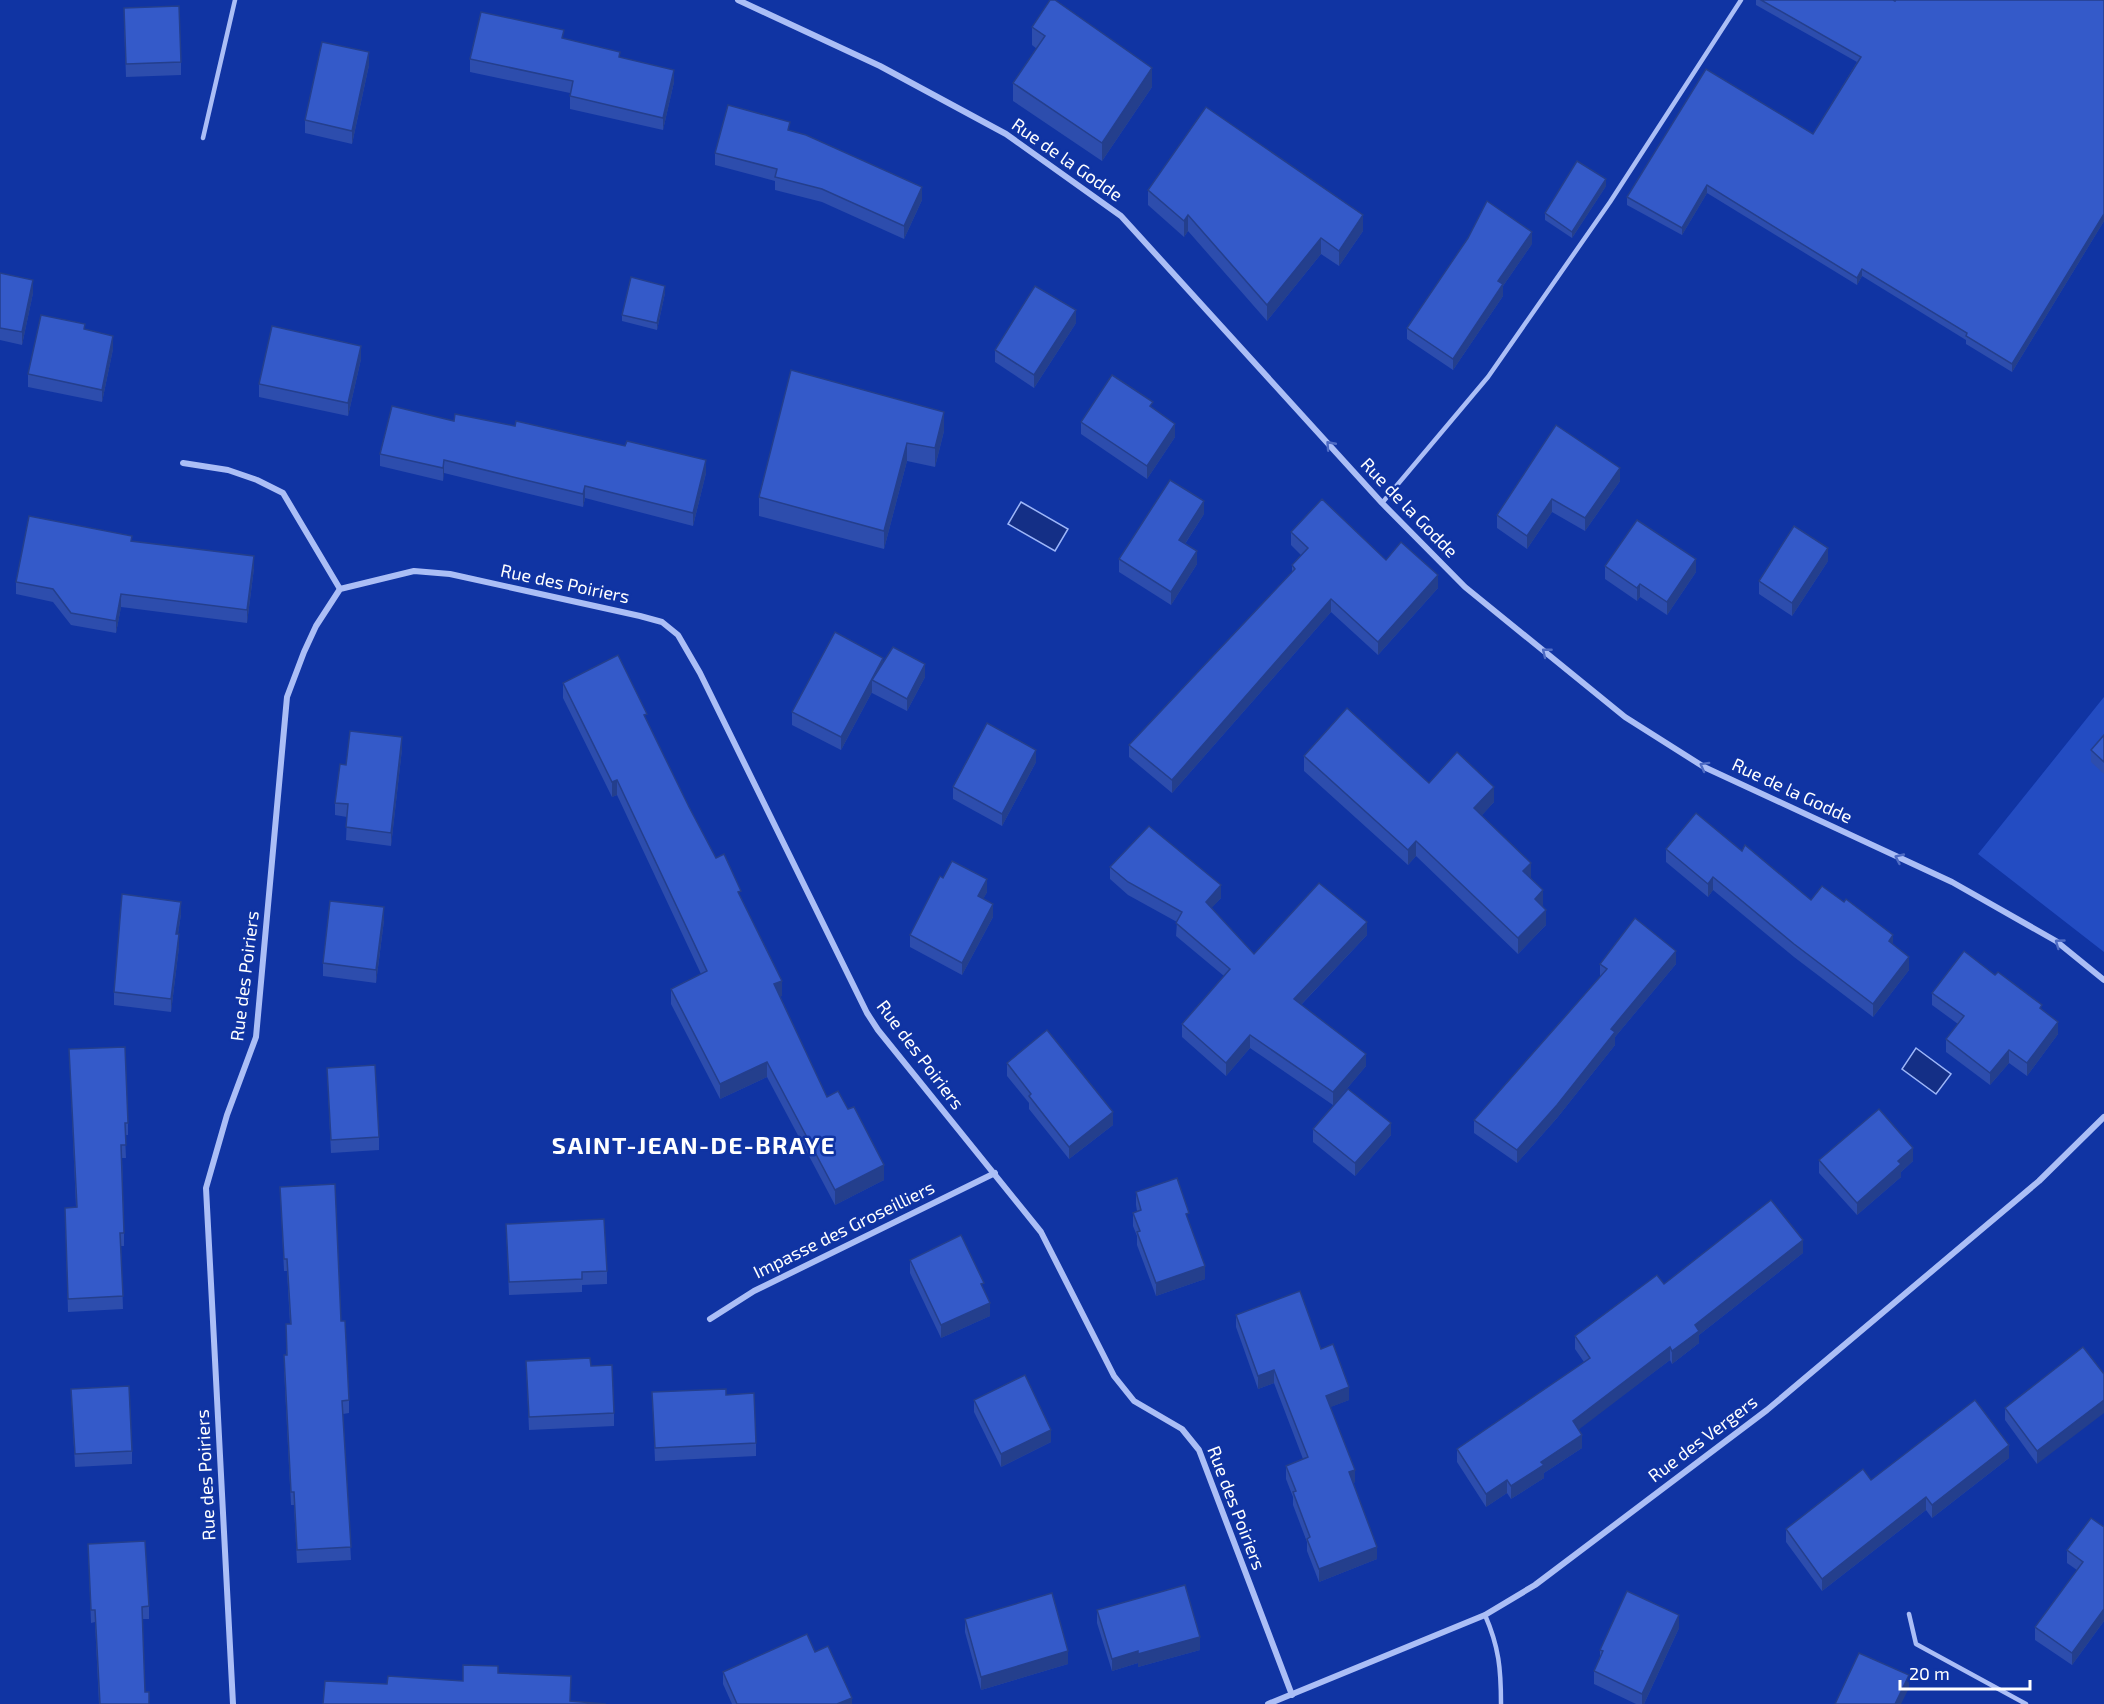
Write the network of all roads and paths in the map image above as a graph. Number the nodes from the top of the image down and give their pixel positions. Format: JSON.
{"nodes":[{"id":1,"x":235,"y":0,"type":"edge"},
{"id":2,"x":738,"y":0,"type":"edge"},
{"id":3,"x":1741,"y":0,"type":"edge"},
{"id":4,"x":203,"y":138,"type":"dead end"},
{"id":5,"x":183,"y":463,"type":"dead end"},
{"id":6,"x":1382,"y":503,"type":"junction"},
{"id":7,"x":340,"y":589,"type":"junction"},
{"id":8,"x":2104,"y":980,"type":"edge"},
{"id":9,"x":2104,"y":1117,"type":"edge"},
{"id":10,"x":995,"y":1173,"type":"junction"},
{"id":11,"x":710,"y":1319,"type":"dead end"},
{"id":12,"x":1909,"y":1614,"type":"dead end"},
{"id":13,"x":1485,"y":1615,"type":"junction"},
{"id":14,"x":1292,"y":1695,"type":"junction"},
{"id":15,"x":233,"y":1704,"type":"edge"},
{"id":16,"x":1268,"y":1704,"type":"edge"},
{"id":17,"x":1502,"y":1704,"type":"edge"},
{"id":18,"x":2026,"y":1704,"type":"edge"}],
"edges":[{"from":1,"to":4,"type":"lane"},
{"from":6,"to":2,"type":"street","name":"Rue de la Godde","one_way":true},
{"from":3,"to":6,"type":"lane"},
{"from":5,"to":7,"type":"street"},
{"from":8,"to":6,"type":"street","name":"Rue de la Godde","one_way":true},
{"from":7,"to":10,"type":"street","name":"Rue des Poiriers"},
{"from":7,"to":15,"type":"street","name":"Rue des Poiriers"},
{"from":9,"to":13,"type":"street","name":"Rue des Vergers"},
{"from":10,"to":11,"type":"street","name":"Impasse des Groseilliers"},
{"from":10,"to":14,"type":"street","name":"Rue des Poiriers"},
{"from":12,"to":18,"type":"lane"},
{"from":13,"to":14,"type":"street","name":"Rue des Vergers"},
{"from":13,"to":17,"type":"lane"},
{"from":14,"to":16,"type":"street","name":"Rue des Vergers"}]}
